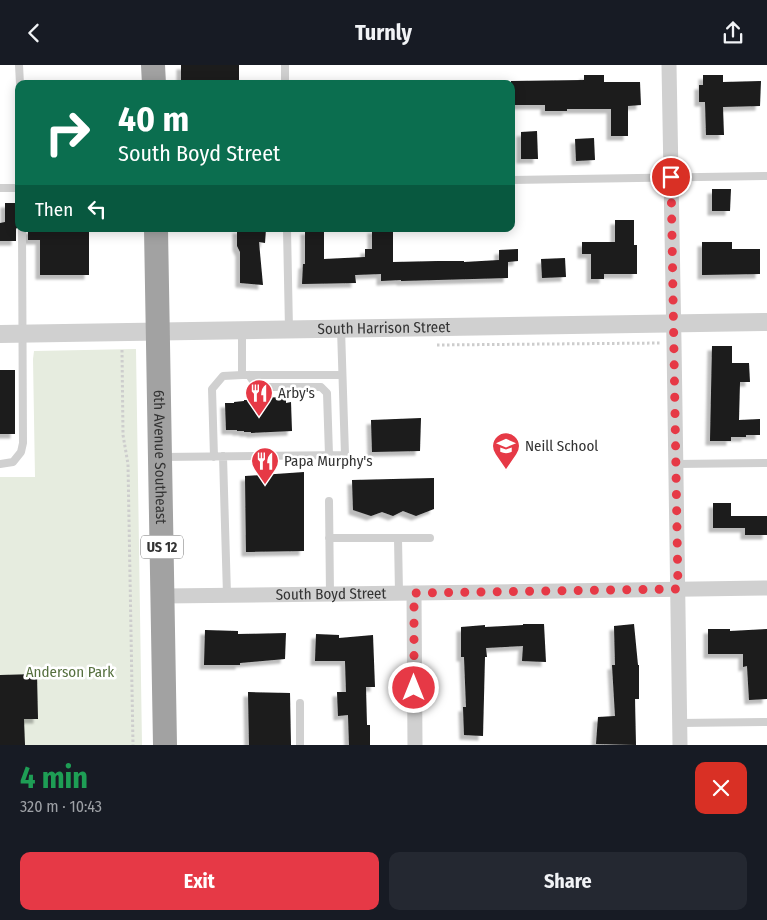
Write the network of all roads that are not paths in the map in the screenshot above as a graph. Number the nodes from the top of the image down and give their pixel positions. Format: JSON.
{"nodes":[{"id":1,"x":19,"y":65,"type":"edge"},
{"id":2,"x":153,"y":65,"type":"edge"},
{"id":3,"x":285,"y":65,"type":"edge"},
{"id":4,"x":669,"y":65,"type":"edge"},
{"id":5,"x":20,"y":80,"type":"edge"},
{"id":6,"x":154,"y":80,"type":"edge"},
{"id":7,"x":285,"y":80,"type":"edge"},
{"id":8,"x":767,"y":176,"type":"edge"},
{"id":9,"x":671,"y":177,"type":"junction"},
{"id":10,"x":515,"y":181,"type":"edge"},
{"id":11,"x":15,"y":187,"type":"edge"},
{"id":12,"x":0,"y":188,"type":"edge"},
{"id":13,"x":22,"y":232,"type":"edge"},
{"id":14,"x":156,"y":232,"type":"edge"},
{"id":15,"x":287,"y":232,"type":"edge"},
{"id":16,"x":767,"y":322,"type":"edge"},
{"id":17,"x":674,"y":323,"type":"junction"},
{"id":18,"x":341,"y":328,"type":"junction"},
{"id":19,"x":289,"y":329,"type":"junction"},
{"id":20,"x":242,"y":330,"type":"junction"},
{"id":21,"x":157,"y":331,"type":"junction"},
{"id":22,"x":0,"y":334,"type":"edge"},
{"id":23,"x":21,"y":334,"type":"junction"},
{"id":24,"x":246,"y":375,"type":"junction"},
{"id":25,"x":342,"y":375,"type":"junction"},
{"id":26,"x":329,"y":455,"type":"junction"},
{"id":27,"x":223,"y":456,"type":"junction"},
{"id":28,"x":160,"y":457,"type":"junction"},
{"id":29,"x":214,"y":457,"type":"junction"},
{"id":30,"x":767,"y":463,"type":"edge"},
{"id":31,"x":0,"y":464,"type":"edge"},
{"id":32,"x":676,"y":464,"type":"junction"},
{"id":33,"x":329,"y":501,"type":"dead end"},
{"id":34,"x":330,"y":538,"type":"junction"},
{"id":35,"x":398,"y":538,"type":"junction"},
{"id":36,"x":430,"y":538,"type":"dead end"},
{"id":37,"x":767,"y":588,"type":"edge"},
{"id":38,"x":678,"y":589,"type":"junction"},
{"id":39,"x":406,"y":593,"type":"junction"},
{"id":40,"x":330,"y":594,"type":"junction"},
{"id":41,"x":227,"y":595,"type":"junction"},
{"id":42,"x":163,"y":596,"type":"junction"},
{"id":43,"x":300,"y":703,"type":"dead end"},
{"id":44,"x":767,"y":722,"type":"edge"},
{"id":45,"x":680,"y":723,"type":"junction"},
{"id":46,"x":165,"y":745,"type":"edge"},
{"id":47,"x":300,"y":745,"type":"edge"},
{"id":48,"x":415,"y":745,"type":"edge"},
{"id":49,"x":680,"y":745,"type":"edge"}],
"edges":[{"from":1,"to":5,"type":"lane"},
{"from":2,"to":6,"type":"highway"},
{"from":3,"to":7,"type":"lane"},
{"from":4,"to":9,"type":"street"},
{"from":8,"to":9,"type":"lane"},
{"from":9,"to":10,"type":"lane"},
{"from":9,"to":17,"type":"street"},
{"from":11,"to":12,"type":"lane"},
{"from":13,"to":23,"type":"lane"},
{"from":14,"to":21,"type":"highway","name":"6th Avenue Southeast","number":"US 12"},
{"from":15,"to":19,"type":"lane"},
{"from":16,"to":17,"type":"street","name":"South Harrison Street"},
{"from":17,"to":18,"type":"street","name":"South Harrison Street"},
{"from":17,"to":32,"type":"street"},
{"from":18,"to":19,"type":"street","name":"South Harrison Street"},
{"from":18,"to":25,"type":"lane"},
{"from":19,"to":20,"type":"street","name":"South Harrison Street"},
{"from":20,"to":21,"type":"street","name":"South Harrison Street"},
{"from":20,"to":24,"type":"lane"},
{"from":21,"to":23,"type":"street","name":"South Harrison Street"},
{"from":21,"to":28,"type":"highway","name":"6th Avenue Southeast","number":"US 12"},
{"from":22,"to":23,"type":"street","name":"South Harrison Street"},
{"from":23,"to":31,"type":"lane"},
{"from":24,"to":25,"type":"lane"},
{"from":24,"to":26,"type":"lane"},
{"from":24,"to":29,"type":"lane"},
{"from":25,"to":26,"type":"lane"},
{"from":26,"to":27,"type":"lane"},
{"from":27,"to":29,"type":"lane"},
{"from":27,"to":41,"type":"lane"},
{"from":28,"to":29,"type":"lane"},
{"from":28,"to":42,"type":"highway","name":"6th Avenue Southeast","number":"US 12"},
{"from":30,"to":32,"type":"lane"},
{"from":32,"to":38,"type":"street"},
{"from":33,"to":34,"type":"lane"},
{"from":34,"to":35,"type":"lane"},
{"from":34,"to":40,"type":"lane"},
{"from":35,"to":36,"type":"lane"},
{"from":35,"to":39,"type":"lane"},
{"from":37,"to":38,"type":"street","name":"South Boyd Street"},
{"from":38,"to":39,"type":"street","name":"South Boyd Street"},
{"from":38,"to":45,"type":"street"},
{"from":39,"to":40,"type":"street","name":"South Boyd Street"},
{"from":39,"to":48,"type":"street"},
{"from":40,"to":41,"type":"street","name":"South Boyd Street"},
{"from":41,"to":42,"type":"street","name":"South Boyd Street"},
{"from":42,"to":46,"type":"highway","name":"6th Avenue Southeast","number":"US 12"},
{"from":43,"to":47,"type":"lane"},
{"from":44,"to":45,"type":"lane"},
{"from":45,"to":49,"type":"street"}]}
